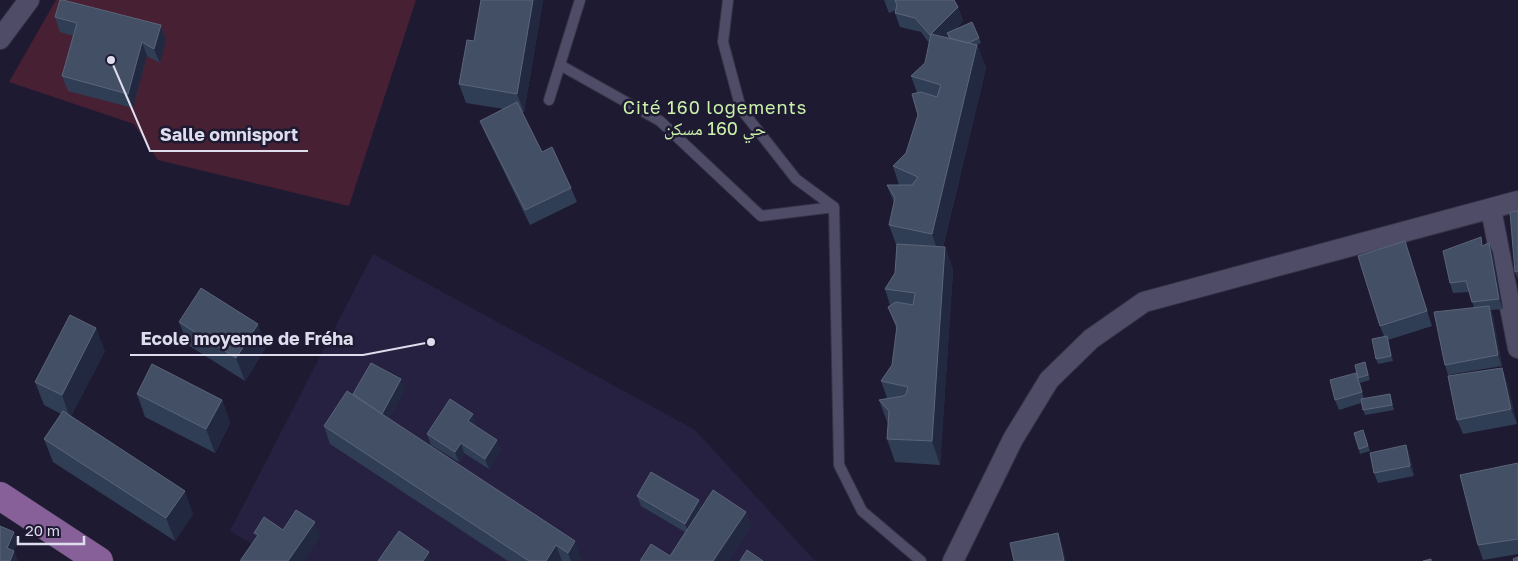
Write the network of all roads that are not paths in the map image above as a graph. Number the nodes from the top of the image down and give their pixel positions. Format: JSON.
{"nodes":[{"id":1,"x":29,"y":0,"type":"edge"},
{"id":2,"x":580,"y":0,"type":"edge"},
{"id":3,"x":728,"y":0,"type":"edge"},
{"id":4,"x":0,"y":39,"type":"edge"},
{"id":5,"x":560,"y":65,"type":"junction"},
{"id":6,"x":550,"y":100,"type":"dead end"},
{"id":7,"x":1518,"y":202,"type":"edge"},
{"id":8,"x":834,"y":207,"type":"junction"},
{"id":9,"x":1492,"y":209,"type":"junction"},
{"id":10,"x":1518,"y":348,"type":"edge"},
{"id":11,"x":0,"y":496,"type":"edge"},
{"id":12,"x":98,"y":561,"type":"edge"},
{"id":13,"x":921,"y":561,"type":"edge"},
{"id":14,"x":954,"y":561,"type":"edge"}],
"edges":[{"from":1,"to":4,"type":"street"},
{"from":2,"to":5,"type":"lane"},
{"from":3,"to":8,"type":"lane"},
{"from":5,"to":6,"type":"lane"},
{"from":5,"to":8,"type":"lane"},
{"from":7,"to":9,"type":"street"},
{"from":8,"to":13,"type":"lane"},
{"from":9,"to":10,"type":"street"},
{"from":9,"to":14,"type":"street"},
{"from":11,"to":12,"type":"main road"}]}
